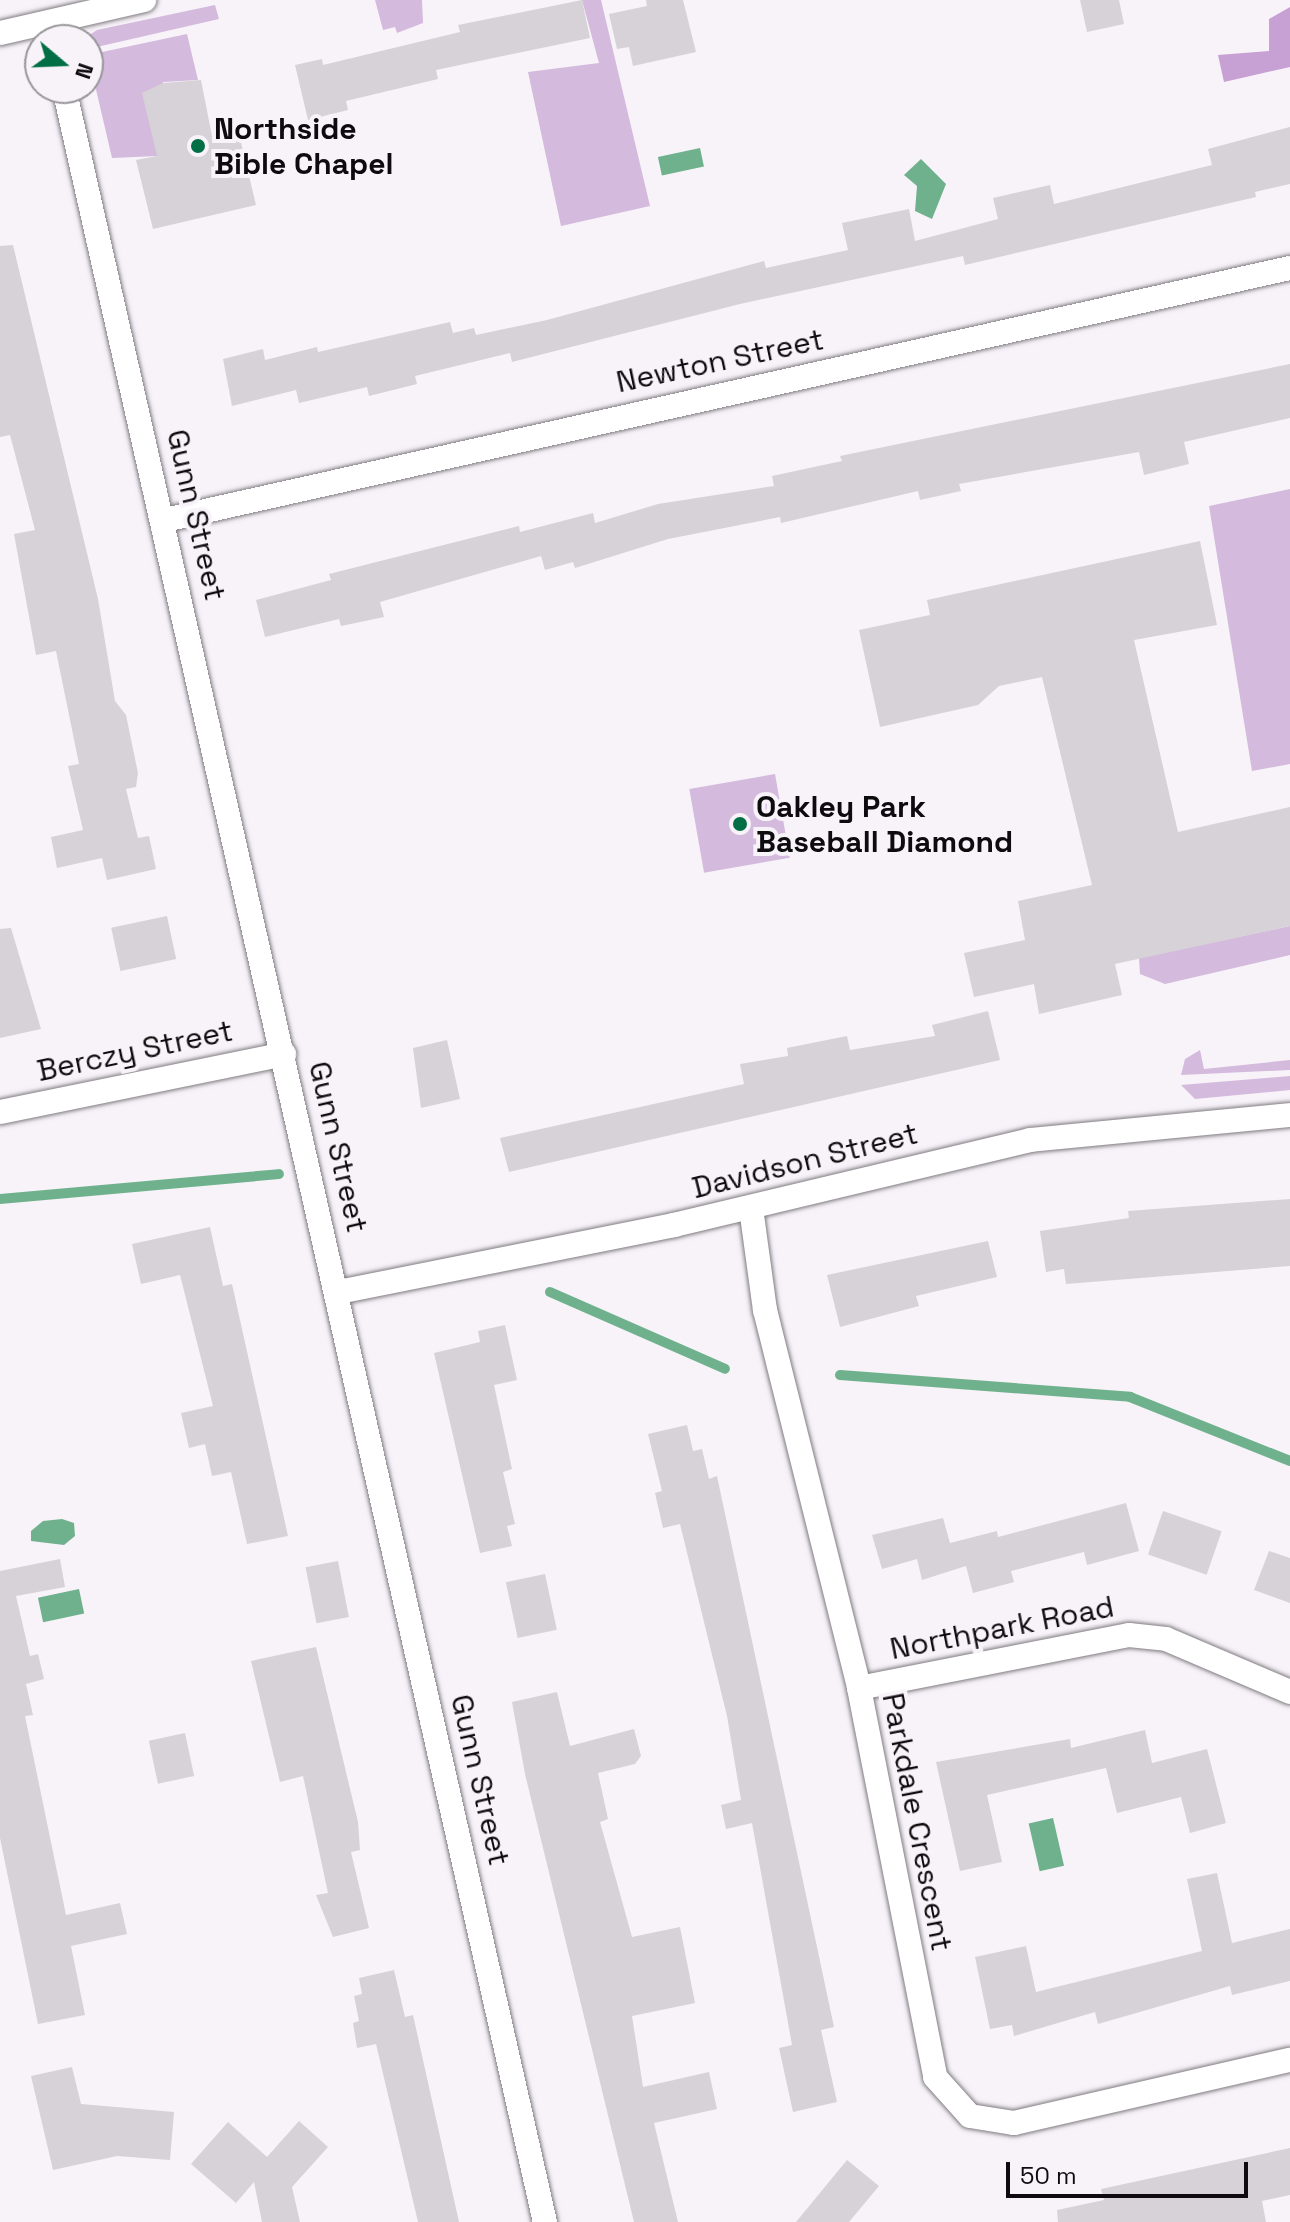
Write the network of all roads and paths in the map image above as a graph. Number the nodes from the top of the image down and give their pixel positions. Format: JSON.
{"nodes":[{"id":1,"x":144,"y":0,"type":"edge"},
{"id":2,"x":73,"y":24,"type":"edge"},
{"id":3,"x":24,"y":32,"type":"edge"},
{"id":4,"x":0,"y":33,"type":"edge"},
{"id":5,"x":68,"y":104,"type":"edge"},
{"id":6,"x":1290,"y":268,"type":"edge"},
{"id":7,"x":165,"y":520,"type":"junction"},
{"id":8,"x":284,"y":1054,"type":"junction"},
{"id":9,"x":0,"y":1112,"type":"edge"},
{"id":10,"x":1290,"y":1115,"type":"edge"},
{"id":11,"x":751,"y":1208,"type":"junction"},
{"id":12,"x":339,"y":1292,"type":"junction"},
{"id":13,"x":859,"y":1688,"type":"junction"},
{"id":14,"x":1290,"y":1692,"type":"edge"},
{"id":15,"x":1290,"y":2060,"type":"edge"},
{"id":16,"x":545,"y":2222,"type":"edge"}],
"edges":[{"from":1,"to":2,"type":"street"},
{"from":3,"to":4,"type":"street"},
{"from":5,"to":7,"type":"street","name":"Gunn Street"},
{"from":6,"to":7,"type":"street","name":"Newton Street"},
{"from":7,"to":8,"type":"street","name":"Gunn Street"},
{"from":8,"to":9,"type":"street","name":"Berczy Street"},
{"from":8,"to":12,"type":"street","name":"Gunn Street"},
{"from":10,"to":11,"type":"street","name":"Davidson Street"},
{"from":11,"to":12,"type":"street","name":"Davidson Street"},
{"from":11,"to":13,"type":"street","name":"Parkdale Crescent"},
{"from":12,"to":16,"type":"street","name":"Gunn Street"},
{"from":13,"to":14,"type":"street","name":"Northpark Road"},
{"from":13,"to":15,"type":"street","name":"Parkdale Crescent"}]}
